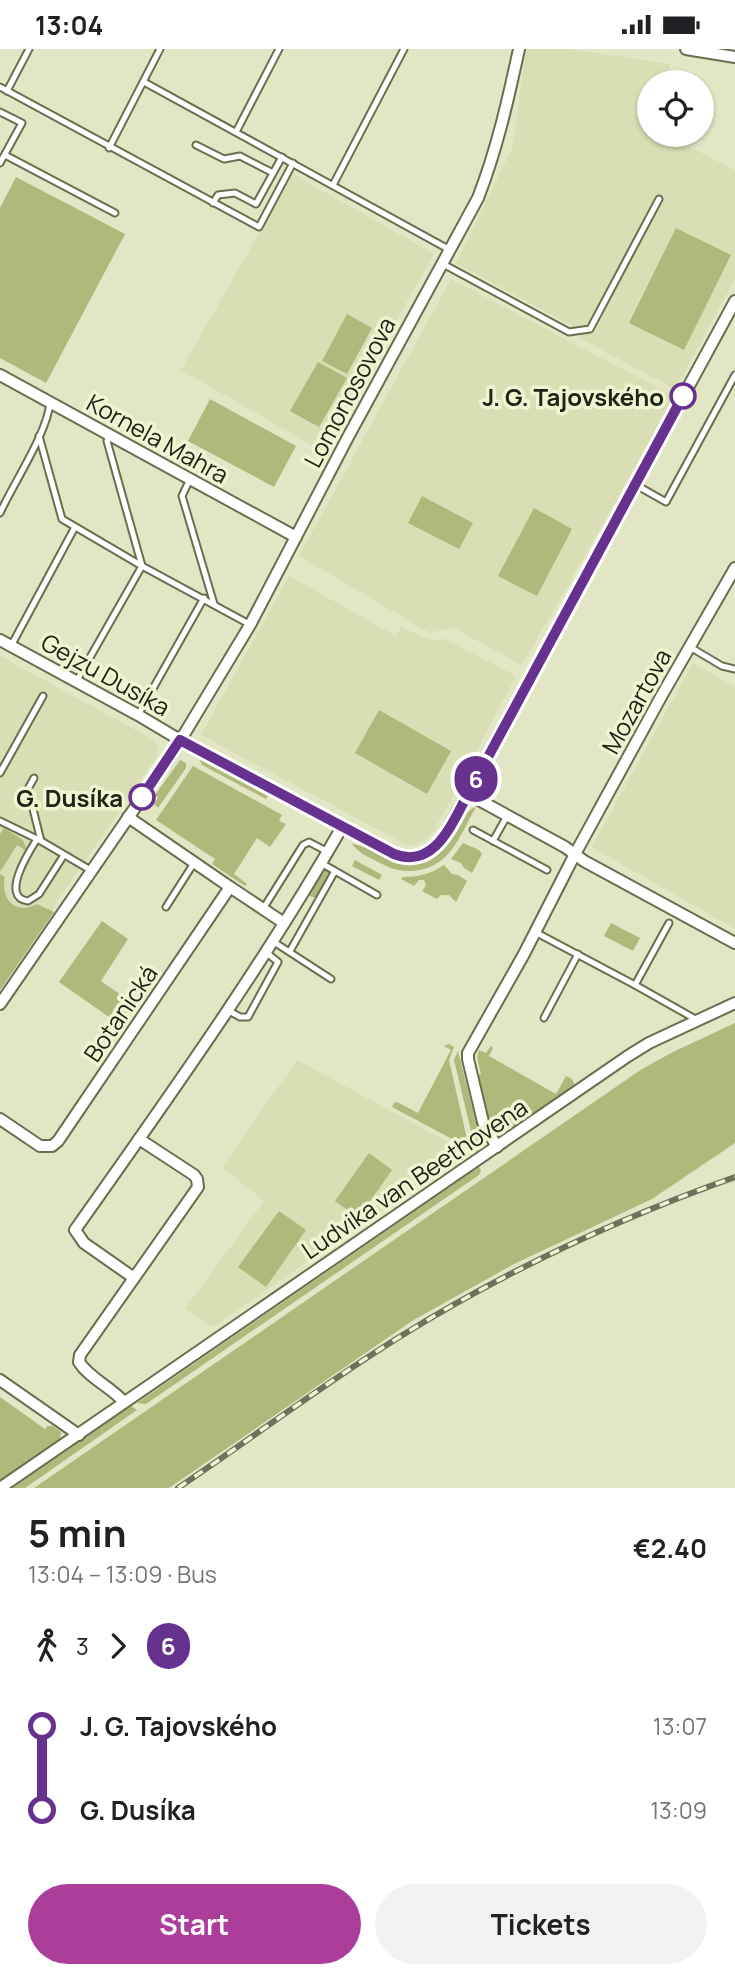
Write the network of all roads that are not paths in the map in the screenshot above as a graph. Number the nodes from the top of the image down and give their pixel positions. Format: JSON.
{"nodes":[{"id":1,"x":29,"y":49,"type":"edge"},
{"id":2,"x":160,"y":49,"type":"edge"},
{"id":3,"x":279,"y":49,"type":"edge"},
{"id":4,"x":404,"y":49,"type":"edge"},
{"id":5,"x":519,"y":49,"type":"edge"},
{"id":6,"x":686,"y":49,"type":"edge"},
{"id":7,"x":735,"y":57,"type":"edge"},
{"id":8,"x":144,"y":82,"type":"junction"},
{"id":9,"x":0,"y":87,"type":"edge"},
{"id":10,"x":7,"y":91,"type":"junction"},
{"id":11,"x":0,"y":111,"type":"edge"},
{"id":12,"x":236,"y":132,"type":"junction"},
{"id":13,"x":0,"y":142,"type":"edge"},
{"id":14,"x":196,"y":145,"type":"dead end"},
{"id":15,"x":9,"y":147,"type":"junction"},
{"id":16,"x":109,"y":148,"type":"junction"},
{"id":17,"x":5,"y":155,"type":"junction"},
{"id":18,"x":282,"y":157,"type":"junction"},
{"id":19,"x":0,"y":163,"type":"edge"},
{"id":20,"x":293,"y":163,"type":"junction"},
{"id":21,"x":273,"y":173,"type":"junction"},
{"id":22,"x":333,"y":185,"type":"junction"},
{"id":23,"x":659,"y":199,"type":"dead end"},
{"id":24,"x":213,"y":203,"type":"junction"},
{"id":25,"x":114,"y":213,"type":"dead end"},
{"id":26,"x":450,"y":250,"type":"junction"},
{"id":27,"x":443,"y":264,"type":"junction"},
{"id":28,"x":735,"y":301,"type":"edge"},
{"id":29,"x":0,"y":375,"type":"edge"},
{"id":30,"x":735,"y":376,"type":"edge"},
{"id":31,"x":50,"y":403,"type":"junction"},
{"id":32,"x":109,"y":435,"type":"junction"},
{"id":33,"x":39,"y":436,"type":"junction"},
{"id":34,"x":190,"y":479,"type":"junction"},
{"id":35,"x":636,"y":485,"type":"junction"},
{"id":36,"x":0,"y":513,"type":"edge"},
{"id":37,"x":75,"y":527,"type":"junction"},
{"id":38,"x":296,"y":537,"type":"junction"},
{"id":39,"x":142,"y":566,"type":"junction"},
{"id":40,"x":735,"y":568,"type":"edge"},
{"id":41,"x":204,"y":598,"type":"junction"},
{"id":42,"x":214,"y":604,"type":"junction"},
{"id":43,"x":250,"y":625,"type":"junction"},
{"id":44,"x":0,"y":640,"type":"edge"},
{"id":45,"x":11,"y":646,"type":"junction"},
{"id":46,"x":690,"y":647,"type":"junction"},
{"id":47,"x":735,"y":669,"type":"edge"},
{"id":48,"x":76,"y":682,"type":"junction"},
{"id":49,"x":43,"y":696,"type":"dead end"},
{"id":50,"x":138,"y":715,"type":"junction"},
{"id":51,"x":180,"y":740,"type":"junction"},
{"id":52,"x":0,"y":773,"type":"edge"},
{"id":53,"x":34,"y":778,"type":"dead end"},
{"id":54,"x":468,"y":794,"type":"junction"},
{"id":55,"x":507,"y":815,"type":"junction"},
{"id":56,"x":128,"y":817,"type":"junction"},
{"id":57,"x":0,"y":821,"type":"edge"},
{"id":58,"x":342,"y":827,"type":"junction"},
{"id":59,"x":473,"y":829,"type":"dead end"},
{"id":60,"x":39,"y":840,"type":"junction"},
{"id":61,"x":493,"y":841,"type":"junction"},
{"id":62,"x":328,"y":852,"type":"junction"},
{"id":63,"x":64,"y":855,"type":"junction"},
{"id":64,"x":575,"y":855,"type":"junction"},
{"id":65,"x":194,"y":863,"type":"junction"},
{"id":66,"x":321,"y":863,"type":"junction"},
{"id":67,"x":547,"y":870,"type":"dead end"},
{"id":68,"x":92,"y":871,"type":"junction"},
{"id":69,"x":335,"y":871,"type":"junction"},
{"id":70,"x":230,"y":887,"type":"junction"},
{"id":71,"x":377,"y":895,"type":"dead end"},
{"id":72,"x":166,"y":907,"type":"dead end"},
{"id":73,"x":263,"y":909,"type":"junction"},
{"id":74,"x":284,"y":923,"type":"junction"},
{"id":75,"x":669,"y":923,"type":"dead end"},
{"id":76,"x":535,"y":932,"type":"junction"},
{"id":77,"x":274,"y":942,"type":"junction"},
{"id":78,"x":735,"y":943,"type":"edge"},
{"id":79,"x":290,"y":951,"type":"junction"},
{"id":80,"x":267,"y":953,"type":"junction"},
{"id":81,"x":578,"y":954,"type":"junction"},
{"id":82,"x":331,"y":979,"type":"dead end"},
{"id":83,"x":635,"y":985,"type":"junction"},
{"id":84,"x":735,"y":1003,"type":"edge"},
{"id":85,"x":0,"y":1004,"type":"edge"},
{"id":86,"x":229,"y":1011,"type":"junction"},
{"id":87,"x":544,"y":1018,"type":"dead end"},
{"id":88,"x":697,"y":1020,"type":"junction"},
{"id":89,"x":0,"y":1119,"type":"edge"},
{"id":90,"x":139,"y":1139,"type":"junction"},
{"id":91,"x":497,"y":1147,"type":"junction"},
{"id":92,"x":134,"y":1279,"type":"junction"},
{"id":93,"x":0,"y":1380,"type":"edge"},
{"id":94,"x":124,"y":1402,"type":"junction"},
{"id":95,"x":79,"y":1434,"type":"junction"},
{"id":96,"x":1,"y":1488,"type":"edge"}],
"edges":[{"from":1,"to":10,"type":"lane"},
{"from":2,"to":8,"type":"lane"},
{"from":3,"to":12,"type":"lane"},
{"from":4,"to":22,"type":"lane"},
{"from":5,"to":26,"type":"street","name":"Lomonosovova"},
{"from":6,"to":7,"type":"street"},
{"from":8,"to":12,"type":"lane"},
{"from":8,"to":16,"type":"lane"},
{"from":9,"to":10,"type":"lane"},
{"from":10,"to":16,"type":"lane"},
{"from":11,"to":15,"type":"lane"},
{"from":12,"to":18,"type":"lane"},
{"from":13,"to":15,"type":"lane"},
{"from":14,"to":21,"type":"lane"},
{"from":15,"to":17,"type":"lane"},
{"from":16,"to":24,"type":"lane"},
{"from":17,"to":19,"type":"lane"},
{"from":17,"to":25,"type":"lane"},
{"from":18,"to":20,"type":"lane"},
{"from":18,"to":21,"type":"lane"},
{"from":20,"to":22,"type":"lane"},
{"from":20,"to":24,"type":"lane"},
{"from":21,"to":24,"type":"lane"},
{"from":22,"to":26,"type":"lane"},
{"from":23,"to":27,"type":"lane"},
{"from":26,"to":27,"type":"street","name":"Lomonosovova"},
{"from":27,"to":38,"type":"street","name":"Lomonosovova"},
{"from":28,"to":35,"type":"street"},
{"from":29,"to":31,"type":"street","name":"Kornela Mahra"},
{"from":30,"to":35,"type":"lane"},
{"from":31,"to":32,"type":"street","name":"Kornela Mahra"},
{"from":31,"to":33,"type":"lane"},
{"from":32,"to":34,"type":"street","name":"Kornela Mahra"},
{"from":32,"to":39,"type":"lane"},
{"from":33,"to":36,"type":"lane"},
{"from":33,"to":37,"type":"lane"},
{"from":34,"to":38,"type":"street","name":"Kornela Mahra"},
{"from":34,"to":42,"type":"lane"},
{"from":35,"to":54,"type":"street"},
{"from":37,"to":39,"type":"lane"},
{"from":37,"to":45,"type":"lane"},
{"from":38,"to":43,"type":"street","name":"Lomonosovova"},
{"from":39,"to":41,"type":"lane"},
{"from":39,"to":48,"type":"lane"},
{"from":40,"to":46,"type":"street","name":"Mozartova"},
{"from":41,"to":42,"type":"lane"},
{"from":41,"to":50,"type":"lane"},
{"from":42,"to":43,"type":"lane"},
{"from":43,"to":51,"type":"street","name":"Lomonosovova"},
{"from":44,"to":45,"type":"street","name":"Gejzu Dusíka"},
{"from":45,"to":48,"type":"street","name":"Gejzu Dusíka"},
{"from":46,"to":47,"type":"lane"},
{"from":46,"to":64,"type":"street","name":"Mozartova"},
{"from":48,"to":50,"type":"street","name":"Gejzu Dusíka"},
{"from":49,"to":52,"type":"lane"},
{"from":50,"to":51,"type":"street","name":"Gejzu Dusíka"},
{"from":51,"to":56,"type":"street"},
{"from":51,"to":58,"type":"street","name":"Gejzu Dusíka"},
{"from":53,"to":60,"type":"lane"},
{"from":54,"to":55,"type":"street"},
{"from":54,"to":58,"type":"street","name":"Gejzu Dusíka"},
{"from":55,"to":61,"type":"lane"},
{"from":55,"to":64,"type":"street"},
{"from":56,"to":65,"type":"street"},
{"from":56,"to":68,"type":"street"},
{"from":57,"to":60,"type":"lane"},
{"from":58,"to":62,"type":"street"},
{"from":59,"to":61,"type":"lane"},
{"from":60,"to":63,"type":"lane"},
{"from":60,"to":63,"type":"lane"},
{"from":61,"to":67,"type":"lane"},
{"from":62,"to":66,"type":"street"},
{"from":62,"to":73,"type":"lane"},
{"from":63,"to":68,"type":"lane"},
{"from":64,"to":76,"type":"street","name":"Mozartova"},
{"from":64,"to":78,"type":"street"},
{"from":65,"to":70,"type":"street"},
{"from":65,"to":72,"type":"lane"},
{"from":66,"to":69,"type":"lane"},
{"from":66,"to":74,"type":"street"},
{"from":68,"to":85,"type":"street"},
{"from":69,"to":71,"type":"lane"},
{"from":69,"to":79,"type":"lane"},
{"from":70,"to":73,"type":"street"},
{"from":70,"to":89,"type":"street","name":"Botanická"},
{"from":73,"to":74,"type":"street"},
{"from":74,"to":77,"type":"street"},
{"from":75,"to":83,"type":"lane"},
{"from":76,"to":81,"type":"lane"},
{"from":76,"to":91,"type":"street","name":"Mozartova"},
{"from":77,"to":79,"type":"lane"},
{"from":77,"to":80,"type":"street"},
{"from":79,"to":82,"type":"lane"},
{"from":80,"to":86,"type":"street"},
{"from":80,"to":86,"type":"lane"},
{"from":81,"to":83,"type":"lane"},
{"from":81,"to":87,"type":"lane"},
{"from":83,"to":88,"type":"lane"},
{"from":84,"to":88,"type":"street","name":"Ludvika van Beethovena"},
{"from":86,"to":90,"type":"street"},
{"from":88,"to":91,"type":"street","name":"Ludvika van Beethovena"},
{"from":90,"to":92,"type":"street"},
{"from":90,"to":92,"type":"street"},
{"from":91,"to":94,"type":"street","name":"Ludvika van Beethovena"},
{"from":92,"to":94,"type":"street"},
{"from":93,"to":95,"type":"street"},
{"from":94,"to":95,"type":"street","name":"Ludvika van Beethovena"},
{"from":95,"to":96,"type":"street","name":"Ludvika van Beethovena"}]}
